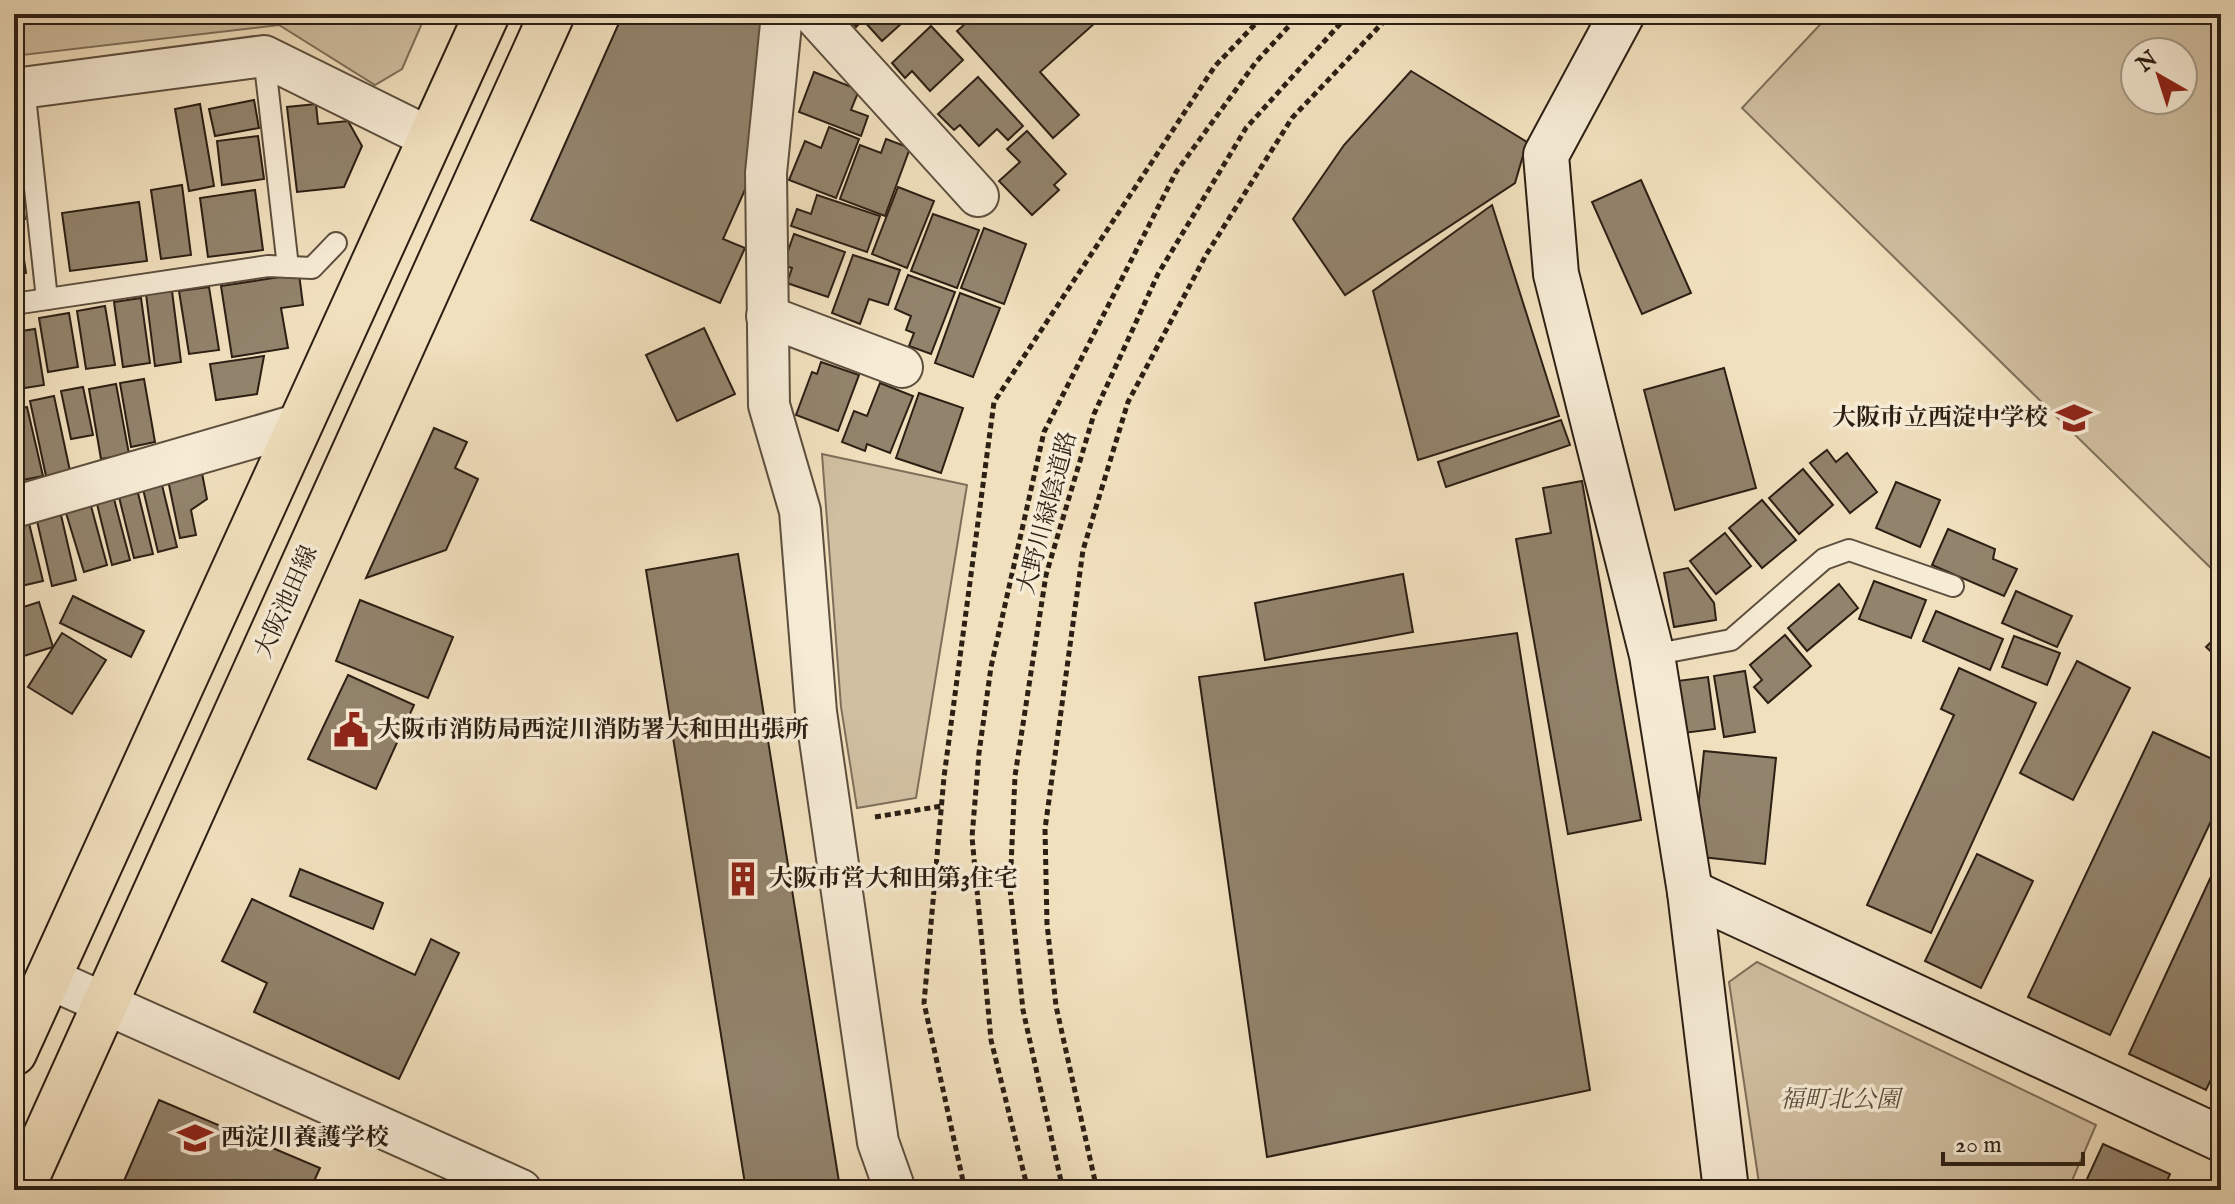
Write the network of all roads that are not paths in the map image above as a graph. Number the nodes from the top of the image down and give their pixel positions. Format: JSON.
{"nodes":[{"id":1,"x":487,"y":14,"type":"edge"},
{"id":2,"x":552,"y":14,"type":"edge"},
{"id":3,"x":782,"y":14,"type":"edge"},
{"id":4,"x":813,"y":14,"type":"edge"},
{"id":5,"x":1622,"y":14,"type":"edge"},
{"id":6,"x":264,"y":56,"type":"junction"},
{"id":7,"x":19,"y":88,"type":"edge"},
{"id":8,"x":430,"y":138,"type":"junction"},
{"id":9,"x":978,"y":196,"type":"dead end"},
{"id":10,"x":336,"y":243,"type":"dead end"},
{"id":11,"x":288,"y":267,"type":"junction"},
{"id":12,"x":47,"y":299,"type":"junction"},
{"id":13,"x":14,"y":304,"type":"edge"},
{"id":14,"x":767,"y":316,"type":"junction"},
{"id":15,"x":902,"y":367,"type":"dead end"},
{"id":16,"x":297,"y":425,"type":"junction"},
{"id":17,"x":14,"y":507,"type":"edge"},
{"id":18,"x":1953,"y":586,"type":"dead end"},
{"id":19,"x":1652,"y":655,"type":"junction"},
{"id":20,"x":1690,"y":892,"type":"junction"},
{"id":21,"x":48,"y":978,"type":"junction"},
{"id":22,"x":106,"y":1004,"type":"junction"},
{"id":23,"x":14,"y":1053,"type":"edge"},
{"id":24,"x":2221,"y":1139,"type":"edge"},
{"id":25,"x":21,"y":1190,"type":"edge"},
{"id":26,"x":521,"y":1190,"type":"edge"},
{"id":27,"x":895,"y":1190,"type":"edge"},
{"id":28,"x":1726,"y":1190,"type":"edge"}],
"edges":[{"from":1,"to":8,"type":"main road"},
{"from":2,"to":22,"type":"main road","name":"大阪池田線"},
{"from":3,"to":14,"type":"street"},
{"from":4,"to":9,"type":"street"},
{"from":5,"to":19,"type":"street"},
{"from":6,"to":7,"type":"street"},
{"from":6,"to":8,"type":"street"},
{"from":6,"to":11,"type":"lane"},
{"from":7,"to":12,"type":"lane"},
{"from":8,"to":16,"type":"main road"},
{"from":10,"to":11,"type":"lane"},
{"from":11,"to":12,"type":"lane"},
{"from":12,"to":13,"type":"lane"},
{"from":14,"to":15,"type":"street"},
{"from":14,"to":27,"type":"street"},
{"from":16,"to":17,"type":"street"},
{"from":16,"to":21,"type":"main road"},
{"from":18,"to":19,"type":"lane"},
{"from":19,"to":20,"type":"street"},
{"from":20,"to":24,"type":"street"},
{"from":20,"to":28,"type":"street"},
{"from":21,"to":22,"type":"street"},
{"from":21,"to":23,"type":"main road"},
{"from":22,"to":25,"type":"main road","name":"大阪池田線"},
{"from":22,"to":26,"type":"street"}]}
